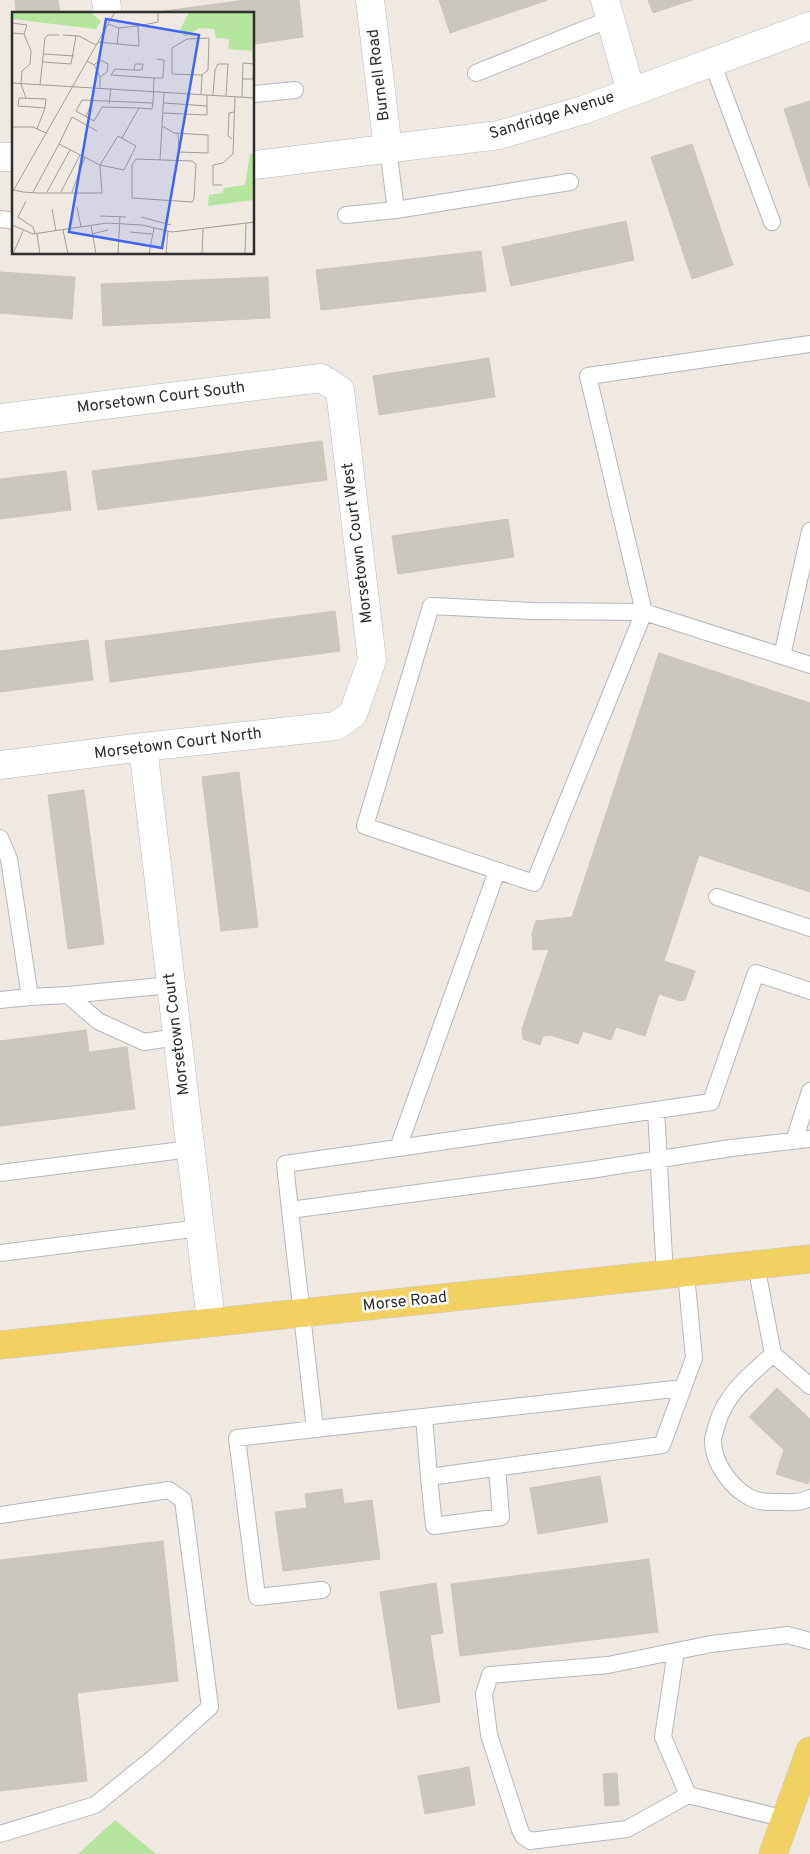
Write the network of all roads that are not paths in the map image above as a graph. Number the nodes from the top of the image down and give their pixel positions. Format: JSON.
{"nodes":[{"id":1,"x":370,"y":0,"type":"edge"},
{"id":2,"x":607,"y":10,"type":"edge"},
{"id":3,"x":810,"y":26,"type":"edge"},
{"id":4,"x":712,"y":62,"type":"junction"},
{"id":5,"x":476,"y":73,"type":"dead end"},
{"id":6,"x":295,"y":90,"type":"dead end"},
{"id":7,"x":631,"y":92,"type":"junction"},
{"id":8,"x":255,"y":94,"type":"edge"},
{"id":9,"x":388,"y":150,"type":"junction"},
{"id":10,"x":255,"y":165,"type":"edge"},
{"id":11,"x":570,"y":182,"type":"dead end"},
{"id":12,"x":396,"y":210,"type":"junction"},
{"id":13,"x":346,"y":215,"type":"dead end"},
{"id":14,"x":772,"y":222,"type":"dead end"},
{"id":15,"x":810,"y":344,"type":"edge"},
{"id":16,"x":321,"y":378,"type":"joint"},
{"id":17,"x":0,"y":418,"type":"edge"},
{"id":18,"x":810,"y":531,"type":"edge"},
{"id":19,"x":644,"y":612,"type":"junction"},
{"id":20,"x":782,"y":656,"type":"junction"},
{"id":21,"x":810,"y":665,"type":"edge"},
{"id":22,"x":353,"y":714,"type":"joint"},
{"id":23,"x":143,"y":747,"type":"junction"},
{"id":24,"x":0,"y":765,"type":"edge"},
{"id":25,"x":0,"y":838,"type":"edge"},
{"id":26,"x":497,"y":871,"type":"junction"},
{"id":27,"x":717,"y":897,"type":"dead end"},
{"id":28,"x":810,"y":928,"type":"edge"},
{"id":29,"x":171,"y":985,"type":"junction"},
{"id":30,"x":810,"y":991,"type":"edge"},
{"id":31,"x":68,"y":996,"type":"junction"},
{"id":32,"x":30,"y":997,"type":"junction"},
{"id":33,"x":0,"y":1000,"type":"edge"},
{"id":34,"x":177,"y":1037,"type":"junction"},
{"id":35,"x":810,"y":1091,"type":"edge"},
{"id":36,"x":656,"y":1110,"type":"junction"},
{"id":37,"x":802,"y":1140,"type":"edge"},
{"id":38,"x":398,"y":1148,"type":"junction"},
{"id":39,"x":190,"y":1149,"type":"junction"},
{"id":40,"x":659,"y":1159,"type":"junction"},
{"id":41,"x":0,"y":1173,"type":"edge"},
{"id":42,"x":290,"y":1210,"type":"junction"},
{"id":43,"x":200,"y":1228,"type":"junction"},
{"id":44,"x":0,"y":1253,"type":"edge"},
{"id":45,"x":810,"y":1259,"type":"edge"},
{"id":46,"x":756,"y":1265,"type":"junction"},
{"id":47,"x":675,"y":1275,"type":"junction"},
{"id":48,"x":302,"y":1312,"type":"junction"},
{"id":49,"x":211,"y":1321,"type":"junction"},
{"id":50,"x":0,"y":1345,"type":"edge"},
{"id":51,"x":773,"y":1354,"type":"junction"},
{"id":52,"x":810,"y":1386,"type":"edge"},
{"id":53,"x":683,"y":1388,"type":"junction"},
{"id":54,"x":424,"y":1417,"type":"junction"},
{"id":55,"x":316,"y":1429,"type":"junction"},
{"id":56,"x":496,"y":1468,"type":"junction"},
{"id":57,"x":429,"y":1477,"type":"junction"},
{"id":58,"x":810,"y":1498,"type":"edge"},
{"id":59,"x":0,"y":1515,"type":"edge"},
{"id":60,"x":322,"y":1590,"type":"dead end"},
{"id":61,"x":810,"y":1641,"type":"edge"},
{"id":62,"x":676,"y":1651,"type":"junction"},
{"id":63,"x":810,"y":1751,"type":"edge"},
{"id":64,"x":688,"y":1795,"type":"junction"},
{"id":65,"x":786,"y":1819,"type":"junction"},
{"id":66,"x":0,"y":1834,"type":"edge"},
{"id":67,"x":529,"y":1848,"type":"edge"},
{"id":68,"x":773,"y":1854,"type":"edge"}],
"edges":[{"from":1,"to":9,"type":"street","name":"Burnell Road"},
{"from":2,"to":5,"type":"lane"},
{"from":2,"to":7,"type":"street"},
{"from":3,"to":4,"type":"street","name":"Sandridge Avenue"},
{"from":4,"to":7,"type":"street","name":"Sandridge Avenue"},
{"from":4,"to":14,"type":"lane"},
{"from":6,"to":8,"type":"lane"},
{"from":7,"to":9,"type":"street","name":"Sandridge Avenue"},
{"from":9,"to":10,"type":"street","name":"Sandridge Avenue"},
{"from":9,"to":12,"type":"lane"},
{"from":11,"to":12,"type":"lane"},
{"from":12,"to":13,"type":"lane"},
{"from":15,"to":19,"type":"lane"},
{"from":16,"to":17,"type":"street","name":"Morsetown Court South"},
{"from":16,"to":22,"type":"street","name":"Morsetown Court West"},
{"from":18,"to":20,"type":"lane"},
{"from":19,"to":20,"type":"lane"},
{"from":19,"to":26,"type":"lane"},
{"from":19,"to":26,"type":"lane"},
{"from":20,"to":21,"type":"lane"},
{"from":22,"to":23,"type":"street","name":"Morsetown Court North"},
{"from":23,"to":24,"type":"street","name":"Morsetown Court North"},
{"from":23,"to":29,"type":"street","name":"Morsetown Court"},
{"from":25,"to":32,"type":"lane"},
{"from":26,"to":38,"type":"lane"},
{"from":27,"to":28,"type":"lane"},
{"from":29,"to":31,"type":"lane"},
{"from":29,"to":34,"type":"street","name":"Morsetown Court"},
{"from":30,"to":36,"type":"lane"},
{"from":31,"to":32,"type":"lane"},
{"from":31,"to":34,"type":"lane"},
{"from":32,"to":33,"type":"lane"},
{"from":34,"to":39,"type":"street","name":"Morsetown Court"},
{"from":35,"to":37,"type":"lane"},
{"from":36,"to":38,"type":"lane"},
{"from":36,"to":40,"type":"lane"},
{"from":37,"to":40,"type":"lane"},
{"from":38,"to":42,"type":"lane"},
{"from":39,"to":41,"type":"lane"},
{"from":39,"to":43,"type":"street","name":"Morsetown Court"},
{"from":40,"to":42,"type":"lane"},
{"from":40,"to":47,"type":"lane"},
{"from":42,"to":48,"type":"lane"},
{"from":43,"to":44,"type":"lane"},
{"from":43,"to":49,"type":"street","name":"Morsetown Court"},
{"from":45,"to":46,"type":"main road","name":"Morse Road"},
{"from":46,"to":47,"type":"main road","name":"Morse Road"},
{"from":46,"to":51,"type":"lane"},
{"from":47,"to":48,"type":"main road","name":"Morse Road"},
{"from":47,"to":53,"type":"lane"},
{"from":48,"to":49,"type":"main road","name":"Morse Road"},
{"from":48,"to":55,"type":"lane"},
{"from":49,"to":50,"type":"main road","name":"Morse Road"},
{"from":51,"to":52,"type":"lane"},
{"from":51,"to":58,"type":"lane"},
{"from":53,"to":54,"type":"lane"},
{"from":53,"to":56,"type":"lane"},
{"from":54,"to":55,"type":"lane"},
{"from":54,"to":57,"type":"lane"},
{"from":55,"to":60,"type":"lane"},
{"from":56,"to":57,"type":"lane"},
{"from":56,"to":57,"type":"lane"},
{"from":59,"to":66,"type":"lane"},
{"from":61,"to":62,"type":"lane"},
{"from":62,"to":64,"type":"lane"},
{"from":62,"to":67,"type":"lane"},
{"from":63,"to":65,"type":"main road"},
{"from":64,"to":65,"type":"lane"},
{"from":64,"to":67,"type":"lane"},
{"from":65,"to":68,"type":"main road"}]}
